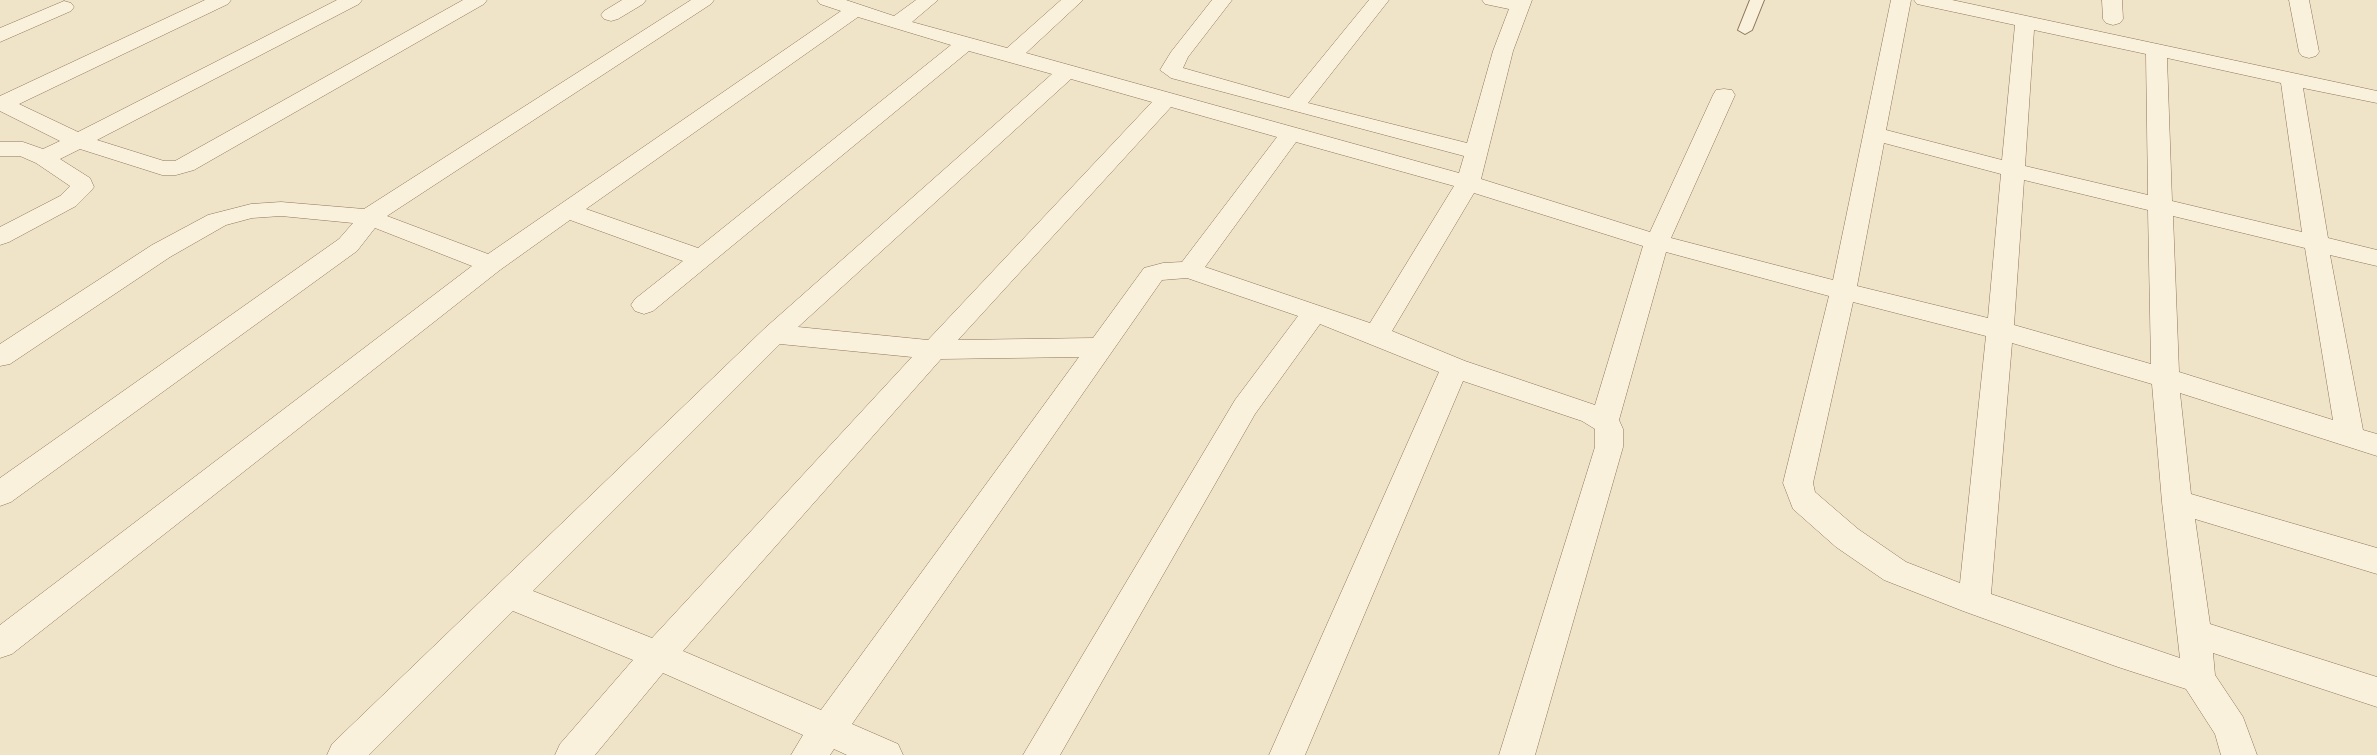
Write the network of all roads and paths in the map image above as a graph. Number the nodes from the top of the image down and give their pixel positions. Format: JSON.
{"nodes":[{"id":1,"x":221,"y":0,"type":"edge"},
{"id":2,"x":352,"y":0,"type":"edge"},
{"id":3,"x":477,"y":0,"type":"edge"},
{"id":4,"x":636,"y":0,"type":"edge"},
{"id":5,"x":704,"y":0,"type":"edge"},
{"id":6,"x":827,"y":0,"type":"edge"},
{"id":7,"x":928,"y":0,"type":"edge"},
{"id":8,"x":1073,"y":0,"type":"edge"},
{"id":9,"x":1222,"y":0,"type":"edge"},
{"id":10,"x":1379,"y":0,"type":"edge"},
{"id":11,"x":1492,"y":0,"type":"edge"},
{"id":12,"x":1756,"y":0,"type":"edge"},
{"id":13,"x":1901,"y":0,"type":"edge"},
{"id":14,"x":1924,"y":0,"type":"edge"},
{"id":15,"x":2299,"y":0,"type":"edge"},
{"id":16,"x":64,"y":2,"type":"edge"},
{"id":17,"x":1521,"y":3,"type":"edge"},
{"id":18,"x":856,"y":10,"type":"junction"},
{"id":19,"x":611,"y":15,"type":"dead end"},
{"id":20,"x":2025,"y":21,"type":"junction"},
{"id":21,"x":897,"y":24,"type":"junction"},
{"id":22,"x":1745,"y":30,"type":"dead end"},
{"id":23,"x":0,"y":36,"type":"edge"},
{"id":24,"x":966,"y":43,"type":"junction"},
{"id":25,"x":2156,"y":49,"type":"junction"},
{"id":26,"x":2309,"y":52,"type":"dead end"},
{"id":27,"x":1011,"y":56,"type":"junction"},
{"id":28,"x":1067,"y":71,"type":"junction"},
{"id":29,"x":2291,"y":78,"type":"junction"},
{"id":30,"x":1724,"y":96,"type":"dead end"},
{"id":31,"x":2377,"y":97,"type":"edge"},
{"id":32,"x":1167,"y":99,"type":"junction"},
{"id":33,"x":1,"y":103,"type":"edge"},
{"id":34,"x":1294,"y":106,"type":"junction"},
{"id":35,"x":1291,"y":134,"type":"junction"},
{"id":36,"x":1875,"y":134,"type":"junction"},
{"id":37,"x":78,"y":141,"type":"junction"},
{"id":38,"x":0,"y":149,"type":"edge"},
{"id":39,"x":1476,"y":152,"type":"junction"},
{"id":40,"x":44,"y":158,"type":"junction"},
{"id":41,"x":2013,"y":170,"type":"junction"},
{"id":42,"x":1468,"y":183,"type":"junction"},
{"id":43,"x":2160,"y":205,"type":"junction"},
{"id":44,"x":568,"y":210,"type":"junction"},
{"id":45,"x":368,"y":217,"type":"junction"},
{"id":46,"x":0,"y":238,"type":"edge"},
{"id":47,"x":1658,"y":242,"type":"junction"},
{"id":48,"x":2316,"y":243,"type":"junction"},
{"id":49,"x":700,"y":258,"type":"junction"},
{"id":50,"x":2377,"y":258,"type":"edge"},
{"id":51,"x":491,"y":264,"type":"junction"},
{"id":52,"x":1188,"y":270,"type":"junction"},
{"id":53,"x":1844,"y":291,"type":"junction"},
{"id":54,"x":644,"y":305,"type":"dead end"},
{"id":55,"x":1315,"y":313,"type":"junction"},
{"id":56,"x":2000,"y":330,"type":"junction"},
{"id":57,"x":774,"y":334,"type":"junction"},
{"id":58,"x":1376,"y":335,"type":"junction"},
{"id":59,"x":1101,"y":347,"type":"junction"},
{"id":60,"x":934,"y":350,"type":"junction"},
{"id":61,"x":0,"y":357,"type":"edge"},
{"id":62,"x":1455,"y":368,"type":"junction"},
{"id":63,"x":2165,"y":378,"type":"junction"},
{"id":64,"x":1605,"y":420,"type":"junction"},
{"id":65,"x":2350,"y":437,"type":"junction"},
{"id":66,"x":2377,"y":445,"type":"edge"},
{"id":67,"x":0,"y":494,"type":"edge"},
{"id":68,"x":2177,"y":502,"type":"junction"},
{"id":69,"x":2377,"y":561,"type":"edge"},
{"id":70,"x":508,"y":595,"type":"junction"},
{"id":71,"x":1974,"y":602,"type":"junction"},
{"id":72,"x":2195,"y":633,"type":"junction"},
{"id":73,"x":0,"y":644,"type":"edge"},
{"id":74,"x":658,"y":655,"type":"junction"},
{"id":75,"x":2198,"y":678,"type":"junction"},
{"id":76,"x":2377,"y":692,"type":"edge"},
{"id":77,"x":818,"y":742,"type":"edge"},
{"id":78,"x":345,"y":755,"type":"edge"},
{"id":79,"x":573,"y":755,"type":"edge"},
{"id":80,"x":885,"y":755,"type":"edge"},
{"id":81,"x":1041,"y":755,"type":"edge"},
{"id":82,"x":1287,"y":755,"type":"edge"},
{"id":83,"x":1517,"y":755,"type":"edge"},
{"id":84,"x":2239,"y":755,"type":"edge"}],
"edges":[{"from":1,"to":33,"type":"street"},
{"from":2,"to":37,"type":"street"},
{"from":3,"to":37,"type":"street"},
{"from":4,"to":19,"type":"street"},
{"from":5,"to":45,"type":"street"},
{"from":6,"to":18,"type":"street"},
{"from":7,"to":21,"type":"street"},
{"from":8,"to":27,"type":"street"},
{"from":9,"to":34,"type":"street"},
{"from":10,"to":34,"type":"street"},
{"from":11,"to":17,"type":"street"},
{"from":12,"to":22,"type":"lane"},
{"from":13,"to":36,"type":"street"},
{"from":14,"to":20,"type":"street"},
{"from":15,"to":26,"type":"street"},
{"from":16,"to":23,"type":"street"},
{"from":17,"to":39,"type":"street"},
{"from":18,"to":21,"type":"street"},
{"from":18,"to":44,"type":"street"},
{"from":20,"to":25,"type":"street"},
{"from":20,"to":41,"type":"street"},
{"from":21,"to":24,"type":"street"},
{"from":24,"to":27,"type":"street"},
{"from":24,"to":49,"type":"street"},
{"from":25,"to":29,"type":"street"},
{"from":25,"to":43,"type":"street"},
{"from":27,"to":28,"type":"street"},
{"from":28,"to":32,"type":"street"},
{"from":28,"to":57,"type":"street"},
{"from":29,"to":31,"type":"street"},
{"from":29,"to":48,"type":"street"},
{"from":30,"to":47,"type":"street"},
{"from":32,"to":35,"type":"street"},
{"from":32,"to":60,"type":"street"},
{"from":33,"to":37,"type":"street"},
{"from":34,"to":39,"type":"street"},
{"from":35,"to":42,"type":"street"},
{"from":35,"to":52,"type":"street"},
{"from":36,"to":41,"type":"street"},
{"from":36,"to":53,"type":"street"},
{"from":37,"to":40,"type":"street"},
{"from":38,"to":40,"type":"street"},
{"from":39,"to":42,"type":"street"},
{"from":40,"to":46,"type":"street"},
{"from":41,"to":43,"type":"street"},
{"from":41,"to":56,"type":"street"},
{"from":42,"to":47,"type":"street"},
{"from":42,"to":58,"type":"street"},
{"from":43,"to":48,"type":"street"},
{"from":43,"to":63,"type":"street"},
{"from":44,"to":49,"type":"street"},
{"from":44,"to":51,"type":"street"},
{"from":45,"to":51,"type":"street"},
{"from":45,"to":61,"type":"street"},
{"from":45,"to":67,"type":"street"},
{"from":47,"to":53,"type":"street"},
{"from":47,"to":64,"type":"street"},
{"from":48,"to":50,"type":"street"},
{"from":48,"to":65,"type":"street"},
{"from":49,"to":54,"type":"street"},
{"from":51,"to":73,"type":"street"},
{"from":52,"to":55,"type":"street"},
{"from":52,"to":59,"type":"street"},
{"from":53,"to":56,"type":"street"},
{"from":53,"to":71,"type":"street"},
{"from":55,"to":58,"type":"street"},
{"from":55,"to":81,"type":"street"},
{"from":56,"to":63,"type":"street"},
{"from":56,"to":71,"type":"street"},
{"from":57,"to":60,"type":"street"},
{"from":57,"to":70,"type":"street"},
{"from":58,"to":62,"type":"street"},
{"from":59,"to":60,"type":"street"},
{"from":59,"to":77,"type":"street"},
{"from":60,"to":74,"type":"street"},
{"from":62,"to":64,"type":"street"},
{"from":62,"to":82,"type":"street"},
{"from":63,"to":65,"type":"street"},
{"from":63,"to":68,"type":"street"},
{"from":64,"to":83,"type":"street"},
{"from":65,"to":66,"type":"street"},
{"from":68,"to":69,"type":"street"},
{"from":68,"to":72,"type":"street"},
{"from":70,"to":74,"type":"street"},
{"from":70,"to":78,"type":"street"},
{"from":71,"to":75,"type":"street"},
{"from":72,"to":75,"type":"street"},
{"from":72,"to":76,"type":"street"},
{"from":74,"to":77,"type":"street"},
{"from":74,"to":79,"type":"street"},
{"from":75,"to":84,"type":"street"},
{"from":77,"to":80,"type":"street"}]}
